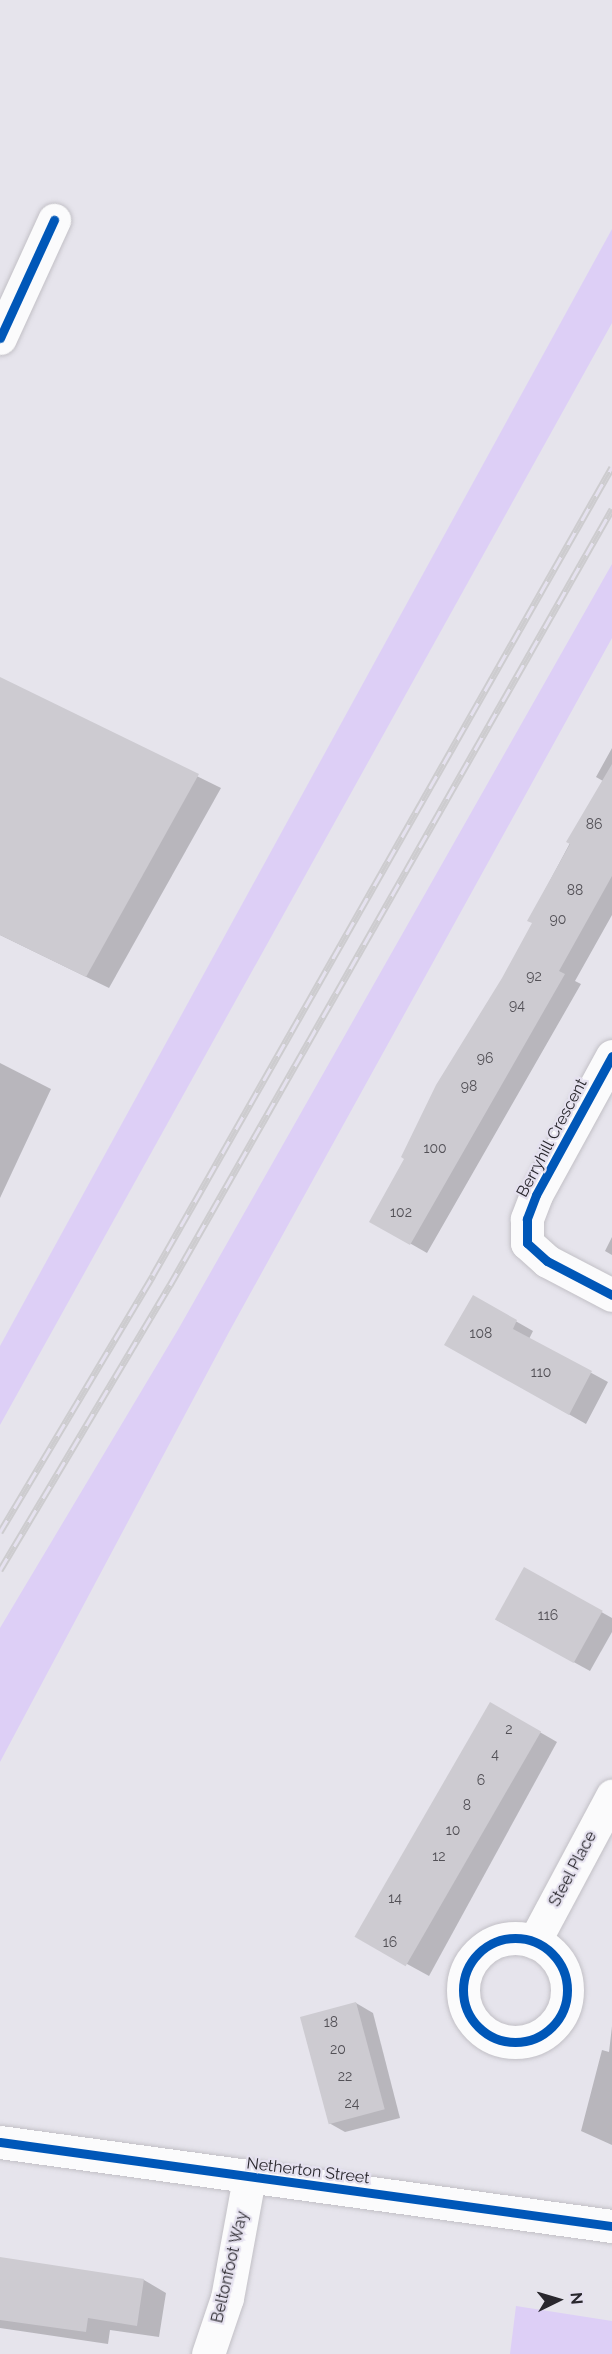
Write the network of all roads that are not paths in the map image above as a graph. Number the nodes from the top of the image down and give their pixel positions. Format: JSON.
{"nodes":[{"id":1,"x":54,"y":220,"type":"dead end"},
{"id":2,"x":0,"y":338,"type":"edge"},
{"id":3,"x":612,"y":1056,"type":"edge"},
{"id":4,"x":612,"y":1295,"type":"edge"},
{"id":5,"x":612,"y":1796,"type":"edge"},
{"id":6,"x":534,"y":1942,"type":"dead end"},
{"id":7,"x":0,"y":2142,"type":"edge"},
{"id":8,"x":249,"y":2178,"type":"junction"},
{"id":9,"x":612,"y":2226,"type":"edge"},
{"id":10,"x":208,"y":2354,"type":"edge"}],
"edges":[{"from":1,"to":2,"type":"street"},
{"from":3,"to":4,"type":"street","name":"Berryhill Crescent"},
{"from":5,"to":6,"type":"street","name":"Steel Place"},
{"from":7,"to":8,"type":"street","name":"Netherton Street"},
{"from":8,"to":9,"type":"street","name":"Netherton Street"},
{"from":8,"to":10,"type":"street","name":"Beltonfoot Way"}]}
